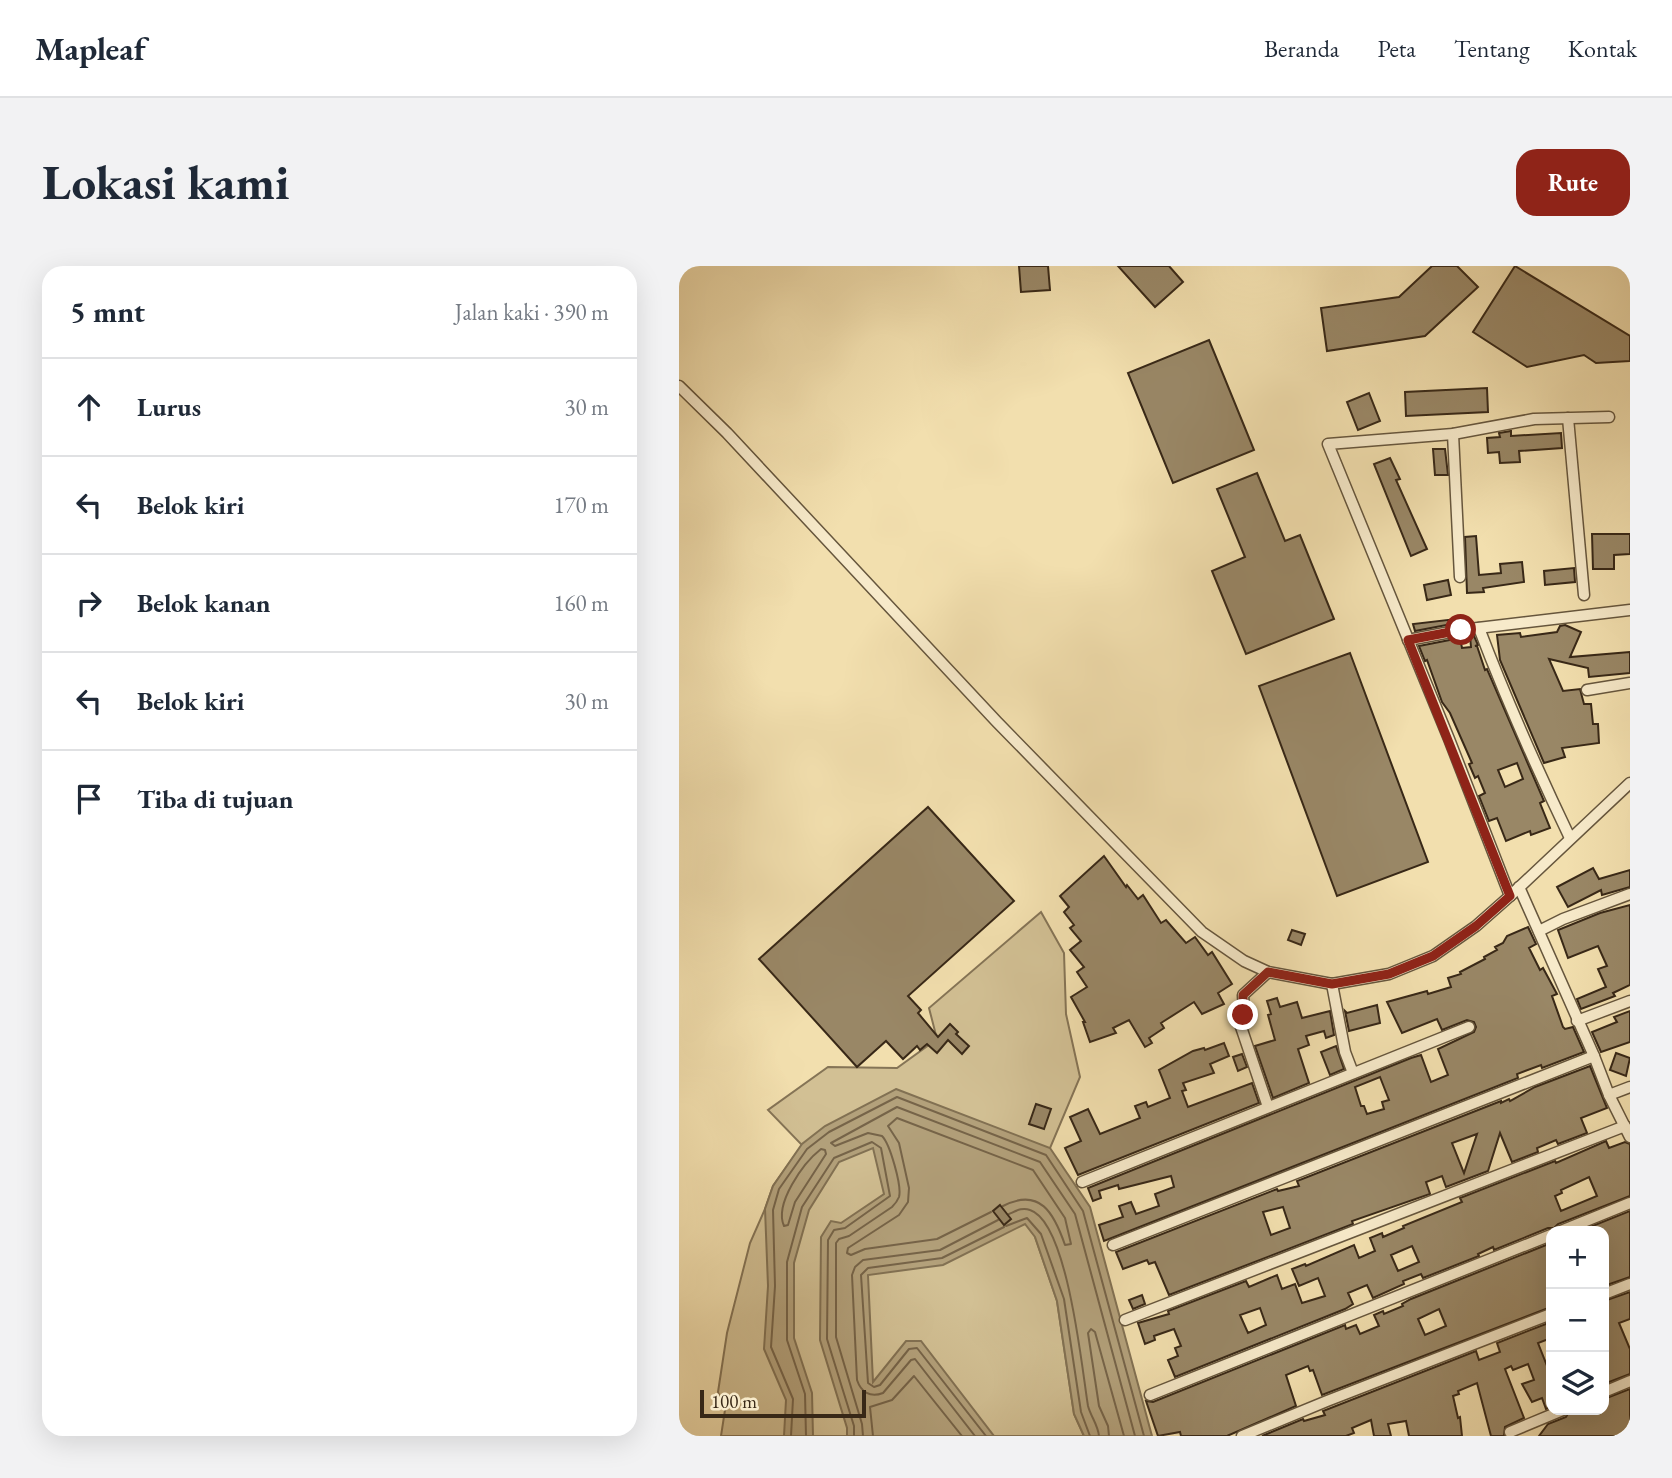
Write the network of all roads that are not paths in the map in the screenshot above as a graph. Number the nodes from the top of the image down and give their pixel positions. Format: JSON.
{"nodes":[{"id":1,"x":679,"y":386,"type":"edge"},
{"id":2,"x":1609,"y":417,"type":"dead end"},
{"id":3,"x":1568,"y":418,"type":"junction"},
{"id":4,"x":1453,"y":434,"type":"junction"},
{"id":5,"x":1459,"y":577,"type":"dead end"},
{"id":6,"x":1584,"y":595,"type":"dead end"},
{"id":7,"x":1630,"y":610,"type":"edge"},
{"id":8,"x":1479,"y":628,"type":"junction"},
{"id":9,"x":1408,"y":640,"type":"junction"},
{"id":10,"x":1630,"y":683,"type":"edge"},
{"id":11,"x":1587,"y":690,"type":"dead end"},
{"id":12,"x":1630,"y":783,"type":"edge"},
{"id":13,"x":1570,"y":838,"type":"junction"},
{"id":14,"x":1519,"y":887,"type":"junction"},
{"id":15,"x":1630,"y":894,"type":"edge"},
{"id":16,"x":1510,"y":896,"type":"junction"},
{"id":17,"x":1539,"y":931,"type":"junction"},
{"id":18,"x":1268,"y":972,"type":"junction"},
{"id":19,"x":1332,"y":984,"type":"junction"},
{"id":20,"x":1630,"y":1001,"type":"edge"},
{"id":21,"x":1577,"y":1021,"type":"junction"},
{"id":22,"x":1469,"y":1027,"type":"dead end"},
{"id":23,"x":1594,"y":1056,"type":"junction"},
{"id":24,"x":1353,"y":1073,"type":"junction"},
{"id":25,"x":1630,"y":1087,"type":"edge"},
{"id":26,"x":1609,"y":1096,"type":"junction"},
{"id":27,"x":1268,"y":1107,"type":"junction"},
{"id":28,"x":1625,"y":1126,"type":"junction"},
{"id":29,"x":1630,"y":1137,"type":"edge"},
{"id":30,"x":1082,"y":1182,"type":"dead end"},
{"id":31,"x":1630,"y":1203,"type":"edge"},
{"id":32,"x":1573,"y":1226,"type":"edge"},
{"id":33,"x":1546,"y":1237,"type":"edge"},
{"id":34,"x":1113,"y":1245,"type":"dead end"},
{"id":35,"x":1630,"y":1284,"type":"edge"},
{"id":36,"x":1609,"y":1292,"type":"edge"},
{"id":37,"x":1546,"y":1316,"type":"edge"},
{"id":38,"x":1125,"y":1320,"type":"dead end"},
{"id":39,"x":1630,"y":1381,"type":"edge"},
{"id":40,"x":1609,"y":1390,"type":"edge"},
{"id":41,"x":1150,"y":1395,"type":"dead end"},
{"id":42,"x":1551,"y":1415,"type":"edge"},
{"id":43,"x":1510,"y":1432,"type":"dead end"},
{"id":44,"x":1242,"y":1436,"type":"edge"}],
"edges":[{"from":1,"to":18,"type":"street"},
{"from":2,"to":3,"type":"street"},
{"from":3,"to":4,"type":"street"},
{"from":3,"to":6,"type":"street"},
{"from":4,"to":5,"type":"street"},
{"from":4,"to":9,"type":"street"},
{"from":7,"to":8,"type":"street"},
{"from":8,"to":9,"type":"street"},
{"from":8,"to":13,"type":"street"},
{"from":9,"to":16,"type":"street"},
{"from":10,"to":11,"type":"street"},
{"from":12,"to":13,"type":"street"},
{"from":13,"to":14,"type":"street"},
{"from":14,"to":16,"type":"street"},
{"from":14,"to":17,"type":"street"},
{"from":15,"to":17,"type":"street"},
{"from":16,"to":19,"type":"street"},
{"from":17,"to":21,"type":"street"},
{"from":18,"to":19,"type":"street"},
{"from":18,"to":27,"type":"street"},
{"from":19,"to":24,"type":"street"},
{"from":20,"to":21,"type":"street"},
{"from":21,"to":23,"type":"street"},
{"from":22,"to":24,"type":"street"},
{"from":23,"to":26,"type":"street"},
{"from":23,"to":34,"type":"street"},
{"from":24,"to":27,"type":"street"},
{"from":25,"to":26,"type":"street"},
{"from":26,"to":28,"type":"street"},
{"from":27,"to":30,"type":"street"},
{"from":28,"to":29,"type":"street"},
{"from":28,"to":38,"type":"street"},
{"from":31,"to":32,"type":"street"},
{"from":33,"to":41,"type":"street"},
{"from":35,"to":36,"type":"street"},
{"from":37,"to":44,"type":"street"},
{"from":39,"to":40,"type":"street"},
{"from":42,"to":43,"type":"street"}]}
